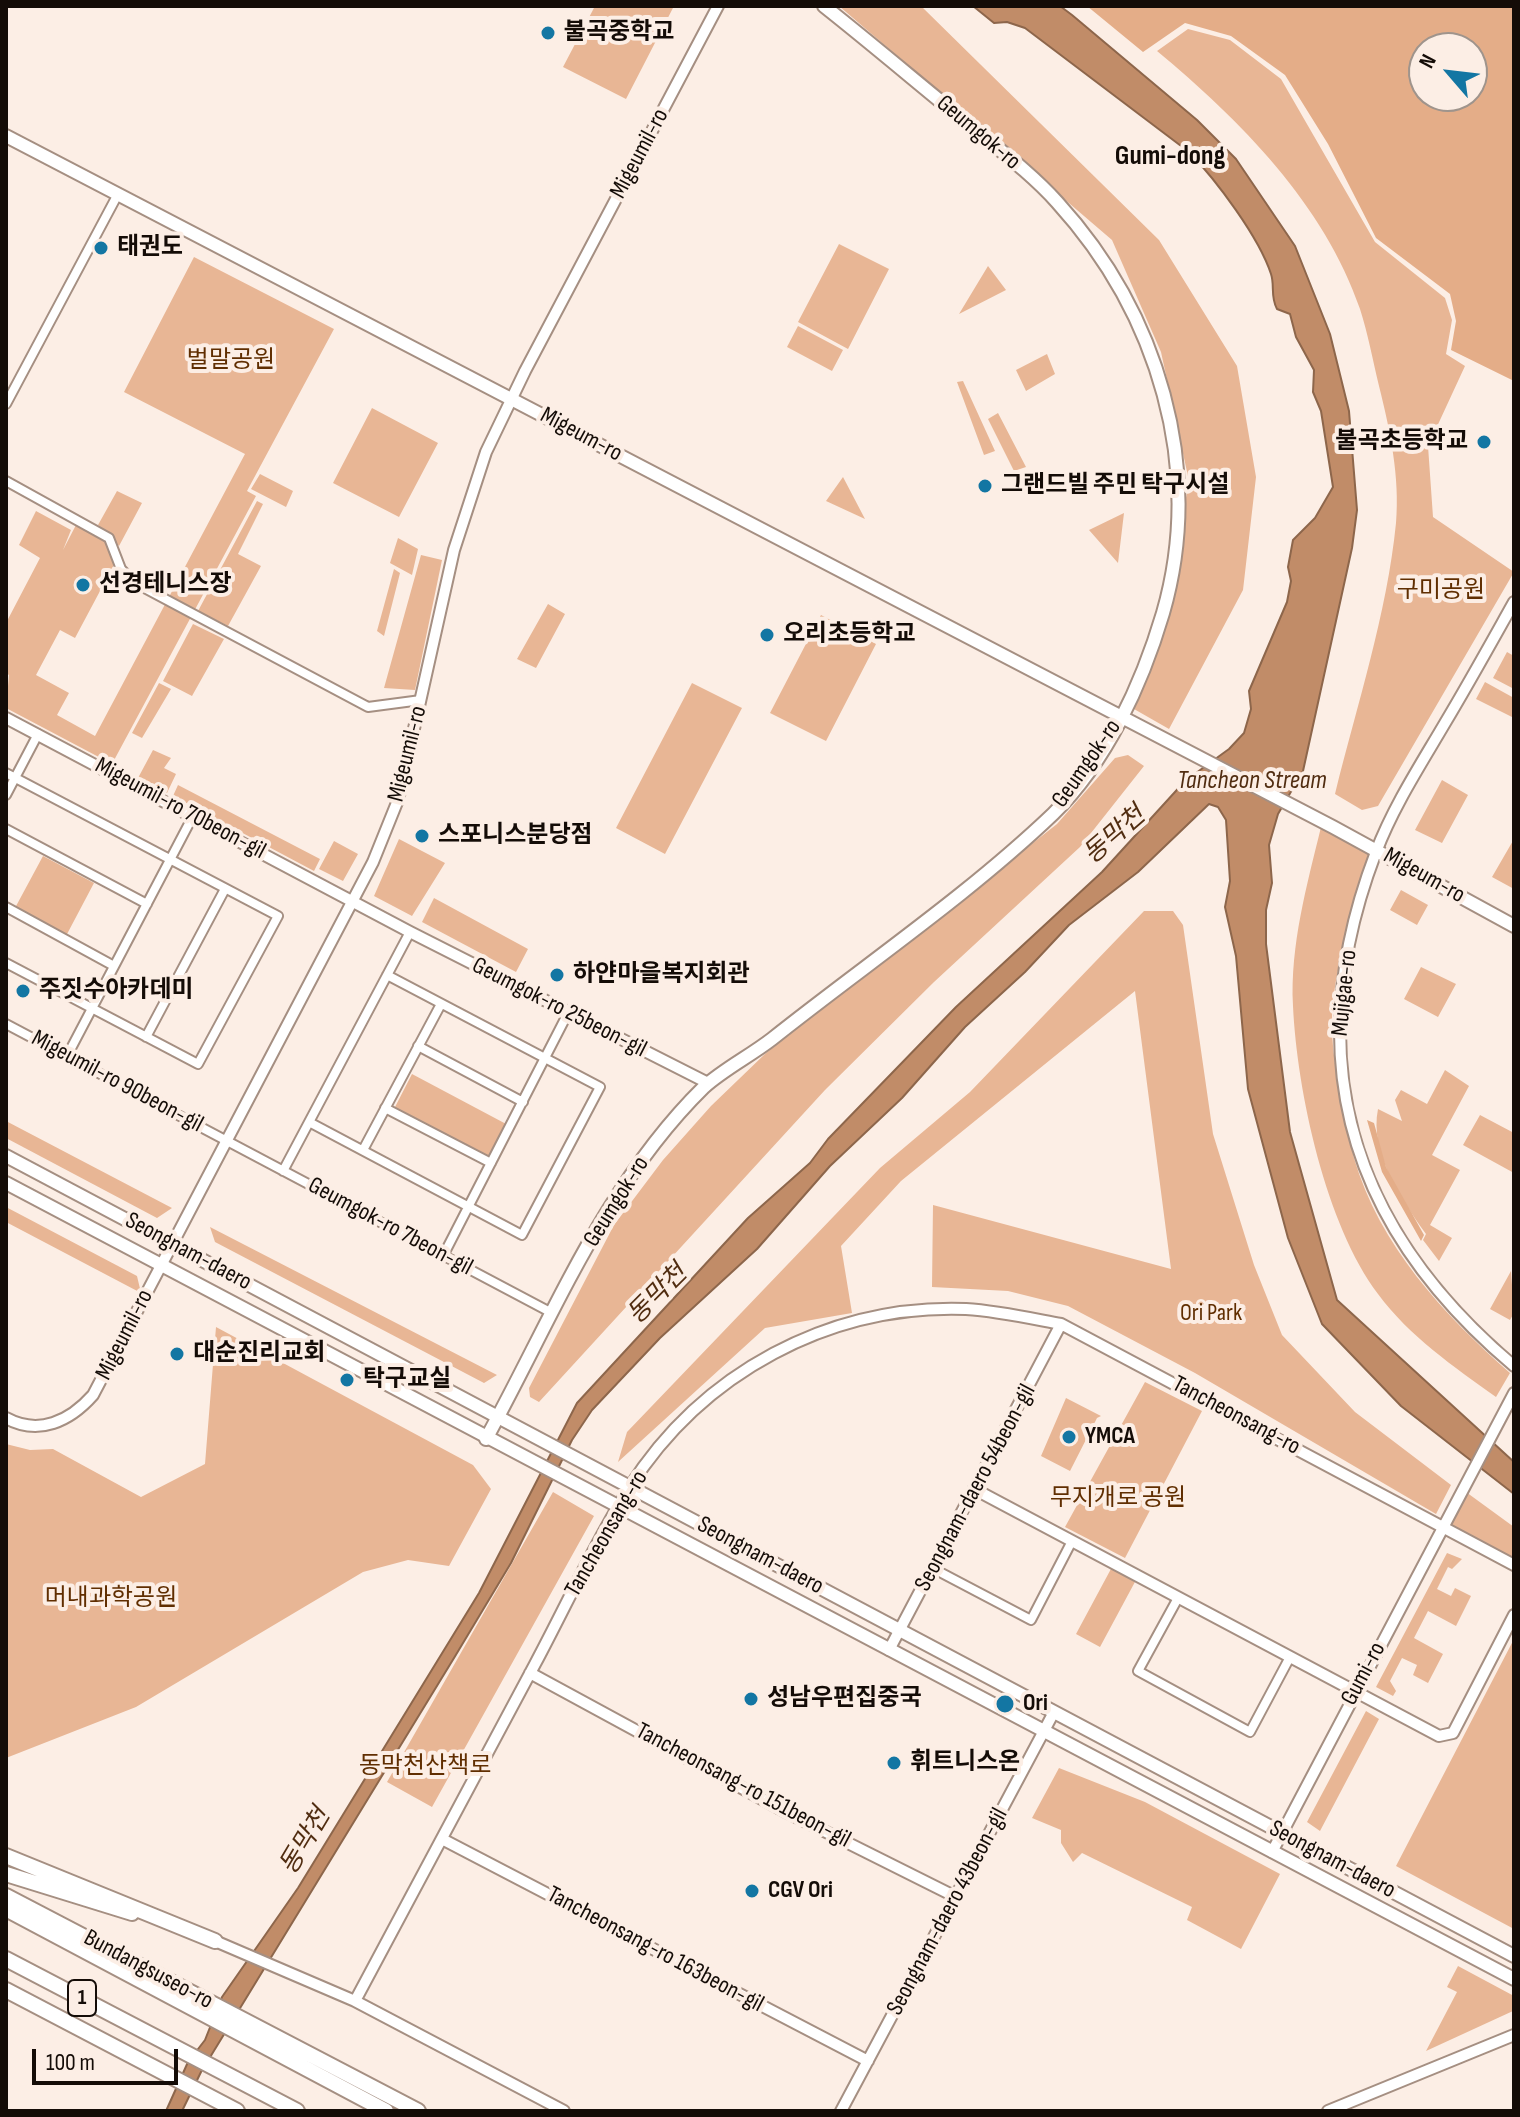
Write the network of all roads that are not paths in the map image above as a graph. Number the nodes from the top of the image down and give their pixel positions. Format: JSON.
{"nodes":[{"id":1,"x":718,"y":6,"type":"edge"},
{"id":2,"x":824,"y":6,"type":"edge"},
{"id":3,"x":6,"y":136,"type":"edge"},
{"id":4,"x":118,"y":194,"type":"junction"},
{"id":5,"x":511,"y":398,"type":"junction"},
{"id":6,"x":6,"y":404,"type":"edge"},
{"id":7,"x":6,"y":481,"type":"edge"},
{"id":8,"x":1514,"y":602,"type":"edge"},
{"id":9,"x":421,"y":700,"type":"junction"},
{"id":10,"x":6,"y":718,"type":"edge"},
{"id":11,"x":1121,"y":718,"type":"junction"},
{"id":12,"x":38,"y":734,"type":"junction"},
{"id":13,"x":6,"y":773,"type":"edge"},
{"id":14,"x":15,"y":778,"type":"junction"},
{"id":15,"x":6,"y":795,"type":"edge"},
{"id":16,"x":193,"y":816,"type":"junction"},
{"id":17,"x":6,"y":829,"type":"edge"},
{"id":18,"x":1377,"y":850,"type":"junction"},
{"id":19,"x":170,"y":860,"type":"junction"},
{"id":20,"x":225,"y":889,"type":"junction"},
{"id":21,"x":354,"y":901,"type":"junction"},
{"id":22,"x":147,"y":904,"type":"junction"},
{"id":23,"x":6,"y":907,"type":"edge"},
{"id":24,"x":1514,"y":926,"type":"edge"},
{"id":25,"x":410,"y":932,"type":"junction"},
{"id":26,"x":6,"y":963,"type":"edge"},
{"id":27,"x":114,"y":966,"type":"junction"},
{"id":28,"x":387,"y":975,"type":"junction"},
{"id":29,"x":441,"y":1004,"type":"junction"},
{"id":30,"x":91,"y":1009,"type":"junction"},
{"id":31,"x":568,"y":1013,"type":"junction"},
{"id":32,"x":6,"y":1024,"type":"edge"},
{"id":33,"x":146,"y":1037,"type":"junction"},
{"id":34,"x":418,"y":1046,"type":"junction"},
{"id":35,"x":67,"y":1056,"type":"junction"},
{"id":36,"x":545,"y":1058,"type":"junction"},
{"id":37,"x":708,"y":1083,"type":"junction"},
{"id":38,"x":523,"y":1102,"type":"junction"},
{"id":39,"x":385,"y":1108,"type":"junction"},
{"id":40,"x":309,"y":1122,"type":"junction"},
{"id":41,"x":228,"y":1141,"type":"junction"},
{"id":42,"x":363,"y":1150,"type":"junction"},
{"id":43,"x":6,"y":1156,"type":"edge"},
{"id":44,"x":491,"y":1163,"type":"junction"},
{"id":45,"x":283,"y":1171,"type":"junction"},
{"id":46,"x":6,"y":1183,"type":"edge"},
{"id":47,"x":469,"y":1206,"type":"junction"},
{"id":48,"x":173,"y":1244,"type":"junction"},
{"id":49,"x":443,"y":1256,"type":"junction"},
{"id":50,"x":161,"y":1266,"type":"junction"},
{"id":51,"x":552,"y":1313,"type":"junction"},
{"id":52,"x":1061,"y":1324,"type":"junction"},
{"id":53,"x":1514,"y":1366,"type":"edge"},
{"id":54,"x":1513,"y":1394,"type":"edge"},
{"id":55,"x":498,"y":1416,"type":"junction"},
{"id":56,"x":6,"y":1418,"type":"edge"},
{"id":57,"x":486,"y":1439,"type":"junction"},
{"id":58,"x":630,"y":1487,"type":"junction"},
{"id":59,"x":976,"y":1490,"type":"junction"},
{"id":60,"x":618,"y":1507,"type":"junction"},
{"id":61,"x":1442,"y":1527,"type":"junction"},
{"id":62,"x":1072,"y":1541,"type":"junction"},
{"id":63,"x":1514,"y":1565,"type":"edge"},
{"id":64,"x":934,"y":1569,"type":"junction"},
{"id":65,"x":1178,"y":1598,"type":"junction"},
{"id":66,"x":1514,"y":1615,"type":"edge"},
{"id":67,"x":900,"y":1630,"type":"junction"},
{"id":68,"x":889,"y":1650,"type":"junction"},
{"id":69,"x":1290,"y":1657,"type":"junction"},
{"id":70,"x":530,"y":1673,"type":"junction"},
{"id":71,"x":1354,"y":1692,"type":"junction"},
{"id":72,"x":1054,"y":1712,"type":"junction"},
{"id":73,"x":1044,"y":1732,"type":"junction"},
{"id":74,"x":1282,"y":1833,"type":"junction"},
{"id":75,"x":442,"y":1839,"type":"junction"},
{"id":76,"x":1272,"y":1852,"type":"junction"},
{"id":77,"x":6,"y":1856,"type":"edge"},
{"id":78,"x":6,"y":1874,"type":"edge"},
{"id":79,"x":6,"y":1896,"type":"edge"},
{"id":80,"x":956,"y":1897,"type":"junction"},
{"id":81,"x":6,"y":1909,"type":"edge"},
{"id":82,"x":176,"y":1926,"type":"junction"},
{"id":83,"x":215,"y":1941,"type":"joint"},
{"id":84,"x":1514,"y":1956,"type":"edge"},
{"id":85,"x":6,"y":1959,"type":"edge"},
{"id":86,"x":1514,"y":1979,"type":"edge"},
{"id":87,"x":6,"y":1990,"type":"edge"},
{"id":88,"x":172,"y":1990,"type":"junction"},
{"id":89,"x":355,"y":2001,"type":"junction"},
{"id":90,"x":1514,"y":2035,"type":"edge"},
{"id":91,"x":281,"y":2048,"type":"junction"},
{"id":92,"x":868,"y":2061,"type":"junction"},
{"id":93,"x":237,"y":2111,"type":"edge"},
{"id":94,"x":297,"y":2111,"type":"edge"},
{"id":95,"x":386,"y":2111,"type":"edge"},
{"id":96,"x":418,"y":2111,"type":"edge"},
{"id":97,"x":564,"y":2111,"type":"edge"},
{"id":98,"x":841,"y":2111,"type":"edge"},
{"id":99,"x":1328,"y":2111,"type":"edge"}],
"edges":[{"from":1,"to":5,"type":"street","name":"Migeumil-ro"},
{"from":2,"to":11,"type":"main road","name":"Geumgok-ro"},
{"from":3,"to":4,"type":"main road","name":"Migeum-ro"},
{"from":4,"to":5,"type":"main road","name":"Migeum-ro"},
{"from":4,"to":6,"type":"street"},
{"from":5,"to":9,"type":"street","name":"Migeumil-ro"},
{"from":5,"to":11,"type":"main road","name":"Migeum-ro"},
{"from":7,"to":9,"type":"street"},
{"from":8,"to":18,"type":"street","name":"Mujigae-ro"},
{"from":9,"to":21,"type":"street","name":"Migeumil-ro"},
{"from":10,"to":12,"type":"street","name":"Migeumil-ro 70beon-gil"},
{"from":11,"to":18,"type":"main road","name":"Migeum-ro"},
{"from":11,"to":37,"type":"main road","name":"Geumgok-ro"},
{"from":12,"to":14,"type":"street"},
{"from":12,"to":16,"type":"street","name":"Migeumil-ro 70beon-gil"},
{"from":13,"to":14,"type":"street"},
{"from":14,"to":15,"type":"street"},
{"from":14,"to":19,"type":"street"},
{"from":16,"to":19,"type":"street"},
{"from":16,"to":21,"type":"street","name":"Migeumil-ro 70beon-gil"},
{"from":17,"to":22,"type":"street"},
{"from":18,"to":24,"type":"main road","name":"Migeum-ro"},
{"from":18,"to":53,"type":"street","name":"Mujigae-ro"},
{"from":19,"to":20,"type":"street"},
{"from":19,"to":22,"type":"street"},
{"from":20,"to":33,"type":"street"},
{"from":20,"to":33,"type":"street"},
{"from":21,"to":25,"type":"street","name":"Geumgok-ro 25beon-gil"},
{"from":21,"to":41,"type":"street","name":"Migeumil-ro"},
{"from":22,"to":27,"type":"street"},
{"from":23,"to":27,"type":"street"},
{"from":25,"to":28,"type":"street"},
{"from":25,"to":31,"type":"street","name":"Geumgok-ro 25beon-gil"},
{"from":26,"to":30,"type":"street"},
{"from":27,"to":30,"type":"street"},
{"from":28,"to":29,"type":"street"},
{"from":28,"to":40,"type":"street"},
{"from":29,"to":34,"type":"street"},
{"from":29,"to":36,"type":"street"},
{"from":30,"to":33,"type":"street"},
{"from":30,"to":35,"type":"street"},
{"from":31,"to":36,"type":"street"},
{"from":31,"to":37,"type":"street","name":"Geumgok-ro 25beon-gil"},
{"from":32,"to":35,"type":"street","name":"Migeumil-ro 90beon-gil"},
{"from":34,"to":38,"type":"street"},
{"from":34,"to":39,"type":"street"},
{"from":35,"to":41,"type":"street","name":"Migeumil-ro 90beon-gil"},
{"from":36,"to":38,"type":"street"},
{"from":36,"to":47,"type":"street"},
{"from":37,"to":51,"type":"main road","name":"Geumgok-ro"},
{"from":38,"to":44,"type":"street"},
{"from":39,"to":42,"type":"street"},
{"from":39,"to":44,"type":"street"},
{"from":40,"to":42,"type":"street"},
{"from":40,"to":45,"type":"street"},
{"from":41,"to":45,"type":"street","name":"Geumgok-ro 7beon-gil"},
{"from":41,"to":48,"type":"street","name":"Migeumil-ro"},
{"from":42,"to":47,"type":"street"},
{"from":43,"to":48,"type":"main road","name":"Seongnam-daero"},
{"from":44,"to":47,"type":"street"},
{"from":45,"to":49,"type":"street","name":"Geumgok-ro 7beon-gil"},
{"from":46,"to":50,"type":"main road","name":"Seongnam-daero"},
{"from":47,"to":49,"type":"street"},
{"from":48,"to":50,"type":"street","name":"Migeumil-ro"},
{"from":48,"to":55,"type":"main road","name":"Seongnam-daero"},
{"from":49,"to":51,"type":"street","name":"Geumgok-ro 7beon-gil"},
{"from":50,"to":56,"type":"street","name":"Migeumil-ro"},
{"from":50,"to":57,"type":"main road","name":"Seongnam-daero"},
{"from":51,"to":55,"type":"main road","name":"Geumgok-ro"},
{"from":52,"to":58,"type":"street","name":"Tancheonsang-ro"},
{"from":52,"to":59,"type":"street","name":"Seongnam-daero 54beon-gil"},
{"from":52,"to":61,"type":"street","name":"Tancheonsang-ro"},
{"from":54,"to":61,"type":"street","name":"Gumi-ro"},
{"from":55,"to":57,"type":"main road","name":"Geumgok-ro"},
{"from":55,"to":58,"type":"main road","name":"Seongnam-daero"},
{"from":57,"to":60,"type":"main road","name":"Seongnam-daero"},
{"from":58,"to":60,"type":"street","name":"Tancheonsang-ro"},
{"from":58,"to":67,"type":"main road","name":"Seongnam-daero"},
{"from":59,"to":62,"type":"street"},
{"from":59,"to":64,"type":"street","name":"Seongnam-daero 54beon-gil"},
{"from":60,"to":68,"type":"main road","name":"Seongnam-daero"},
{"from":60,"to":70,"type":"street","name":"Tancheonsang-ro"},
{"from":61,"to":63,"type":"street","name":"Tancheonsang-ro"},
{"from":61,"to":71,"type":"street","name":"Gumi-ro"},
{"from":62,"to":64,"type":"street"},
{"from":62,"to":65,"type":"street"},
{"from":64,"to":67,"type":"street","name":"Seongnam-daero 54beon-gil"},
{"from":65,"to":69,"type":"street"},
{"from":65,"to":69,"type":"street"},
{"from":66,"to":71,"type":"street"},
{"from":67,"to":68,"type":"street","name":"Seongnam-daero 54beon-gil"},
{"from":67,"to":72,"type":"main road","name":"Seongnam-daero"},
{"from":68,"to":73,"type":"main road","name":"Seongnam-daero"},
{"from":69,"to":71,"type":"street"},
{"from":70,"to":75,"type":"street","name":"Tancheonsang-ro"},
{"from":70,"to":80,"type":"street","name":"Tancheonsang-ro 151beon-gil"},
{"from":71,"to":74,"type":"street","name":"Gumi-ro"},
{"from":72,"to":73,"type":"street","name":"Seongnam-daero 43beon-gil"},
{"from":72,"to":74,"type":"main road","name":"Seongnam-daero"},
{"from":73,"to":76,"type":"main road","name":"Seongnam-daero"},
{"from":73,"to":80,"type":"street","name":"Seongnam-daero 43beon-gil"},
{"from":74,"to":76,"type":"street","name":"Gumi-ro"},
{"from":74,"to":84,"type":"main road","name":"Seongnam-daero"},
{"from":75,"to":89,"type":"street","name":"Tancheonsang-ro"},
{"from":75,"to":92,"type":"street","name":"Tancheonsang-ro 163beon-gil"},
{"from":76,"to":86,"type":"main road","name":"Seongnam-daero"},
{"from":77,"to":82,"type":"highway"},
{"from":78,"to":82,"type":"highway"},
{"from":79,"to":88,"type":"highway","name":"Bundangsuseo-ro"},
{"from":80,"to":92,"type":"street","name":"Seongnam-daero 43beon-gil"},
{"from":81,"to":88,"type":"highway","name":"Bundangsuseo-ro"},
{"from":82,"to":83,"type":"highway"},
{"from":83,"to":89,"type":"street"},
{"from":85,"to":94,"type":"highway","number":"1"},
{"from":87,"to":93,"type":"highway","number":"1"},
{"from":88,"to":91,"type":"highway","name":"Bundangsuseo-ro"},
{"from":89,"to":97,"type":"street"},
{"from":90,"to":99,"type":"street"},
{"from":91,"to":95,"type":"highway","name":"Bundangsuseo-ro"},
{"from":91,"to":96,"type":"highway","name":"Bundangsuseo-ro"},
{"from":92,"to":98,"type":"street","name":"Seongnam-daero 43beon-gil"}]}
